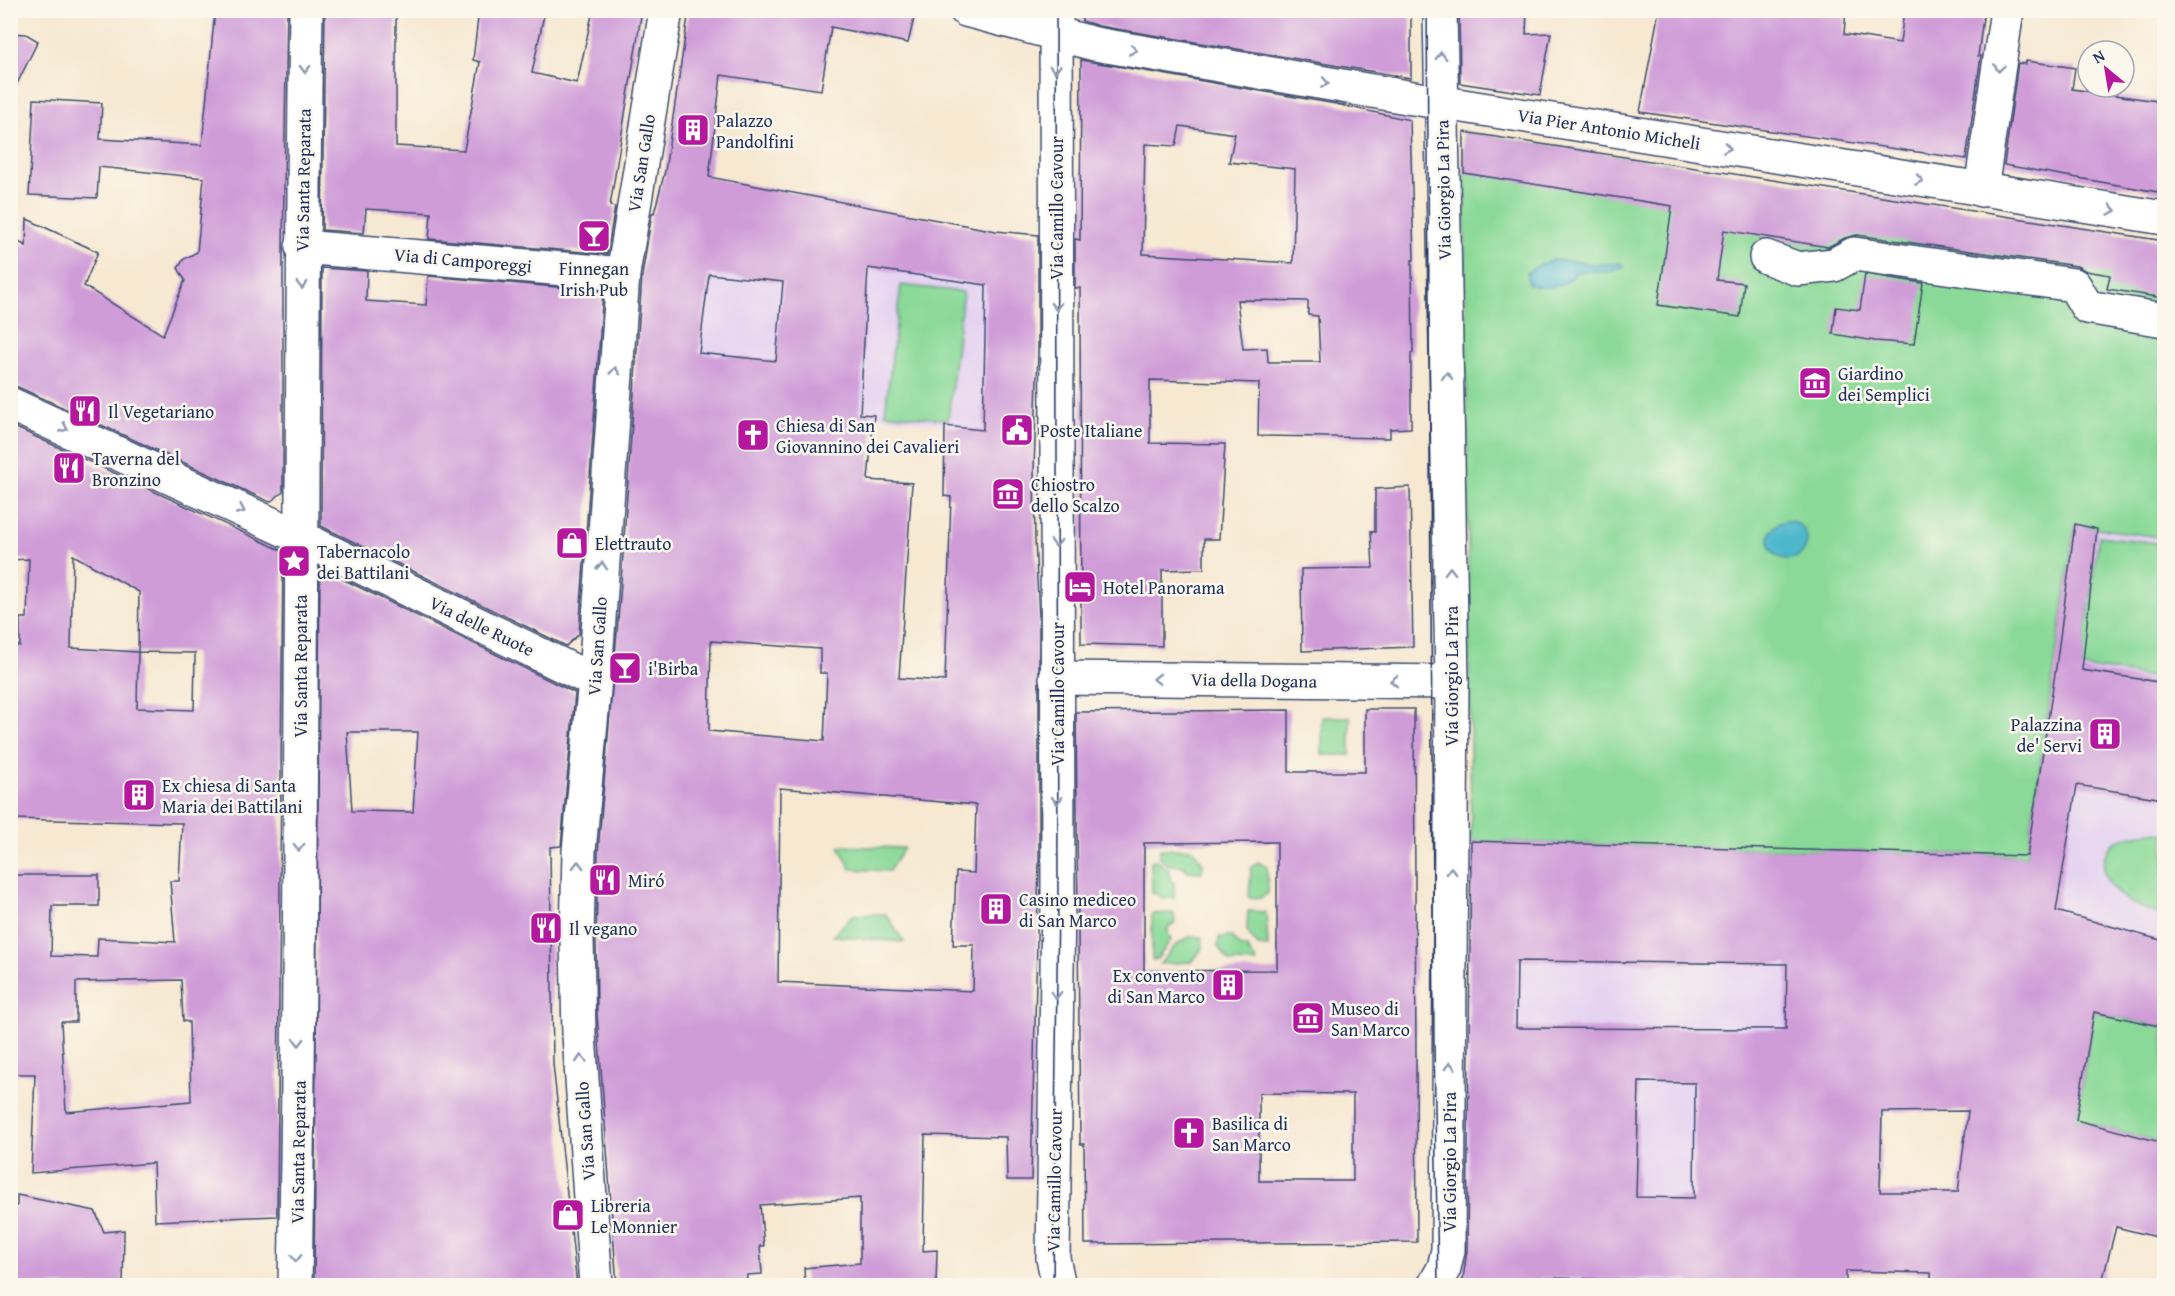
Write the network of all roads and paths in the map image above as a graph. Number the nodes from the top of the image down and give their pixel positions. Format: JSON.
{"nodes":[{"id":1,"x":306,"y":10,"type":"edge"},
{"id":2,"x":666,"y":10,"type":"edge"},
{"id":3,"x":966,"y":10,"type":"edge"},
{"id":4,"x":1440,"y":10,"type":"edge"},
{"id":5,"x":2007,"y":10,"type":"edge"},
{"id":6,"x":1056,"y":22,"type":"edge"},
{"id":7,"x":1441,"y":102,"type":"junction"},
{"id":8,"x":1981,"y":190,"type":"junction"},
{"id":9,"x":2164,"y":218,"type":"edge"},
{"id":10,"x":302,"y":247,"type":"junction"},
{"id":11,"x":1766,"y":257,"type":"dead end"},
{"id":12,"x":623,"y":274,"type":"junction"},
{"id":13,"x":2164,"y":320,"type":"edge"},
{"id":14,"x":10,"y":404,"type":"edge"},
{"id":15,"x":300,"y":537,"type":"junction"},
{"id":16,"x":1056,"y":678,"type":"junction"},
{"id":17,"x":594,"y":681,"type":"junction"},
{"id":18,"x":1452,"y":682,"type":"junction"},
{"id":19,"x":1057,"y":1278,"type":"edge"},
{"id":20,"x":295,"y":1286,"type":"edge"},
{"id":21,"x":596,"y":1286,"type":"edge"},
{"id":22,"x":1434,"y":1286,"type":"edge"}],
"edges":[{"from":1,"to":10,"type":"street","name":"Via Santa Reparata","one_way":true},
{"from":2,"to":12,"type":"street","name":"Via San Gallo"},
{"from":3,"to":6,"type":"street","name":"Via Pier Antonio Micheli"},
{"from":7,"to":4,"type":"street","name":"Via Giorgio La Pira","one_way":true},
{"from":5,"to":8,"type":"street","one_way":true},
{"from":6,"to":7,"type":"street","name":"Via Pier Antonio Micheli","one_way":true},
{"from":6,"to":16,"type":"street","name":"Via Camillo Cavour","one_way":true},
{"from":7,"to":8,"type":"street","name":"Via Pier Antonio Micheli","one_way":true},
{"from":18,"to":7,"type":"street","name":"Via Giorgio La Pira","one_way":true},
{"from":8,"to":9,"type":"street","name":"Via Pier Antonio Micheli","one_way":true},
{"from":10,"to":12,"type":"street","name":"Via di Camporeggi"},
{"from":10,"to":15,"type":"street","name":"Via Santa Reparata","one_way":true},
{"from":11,"to":13,"type":"street"},
{"from":17,"to":12,"type":"street","name":"Via San Gallo","one_way":true},
{"from":14,"to":15,"type":"street","name":"Via delle Ruote","one_way":true},
{"from":15,"to":17,"type":"street","name":"Via delle Ruote"},
{"from":15,"to":20,"type":"street","name":"Via Santa Reparata","one_way":true},
{"from":18,"to":16,"type":"street","name":"Via della Dogana","one_way":true},
{"from":16,"to":19,"type":"street","name":"Via Camillo Cavour","one_way":true},
{"from":21,"to":17,"type":"street","name":"Via San Gallo","one_way":true},
{"from":22,"to":18,"type":"street","name":"Via Giorgio La Pira","one_way":true}]}
